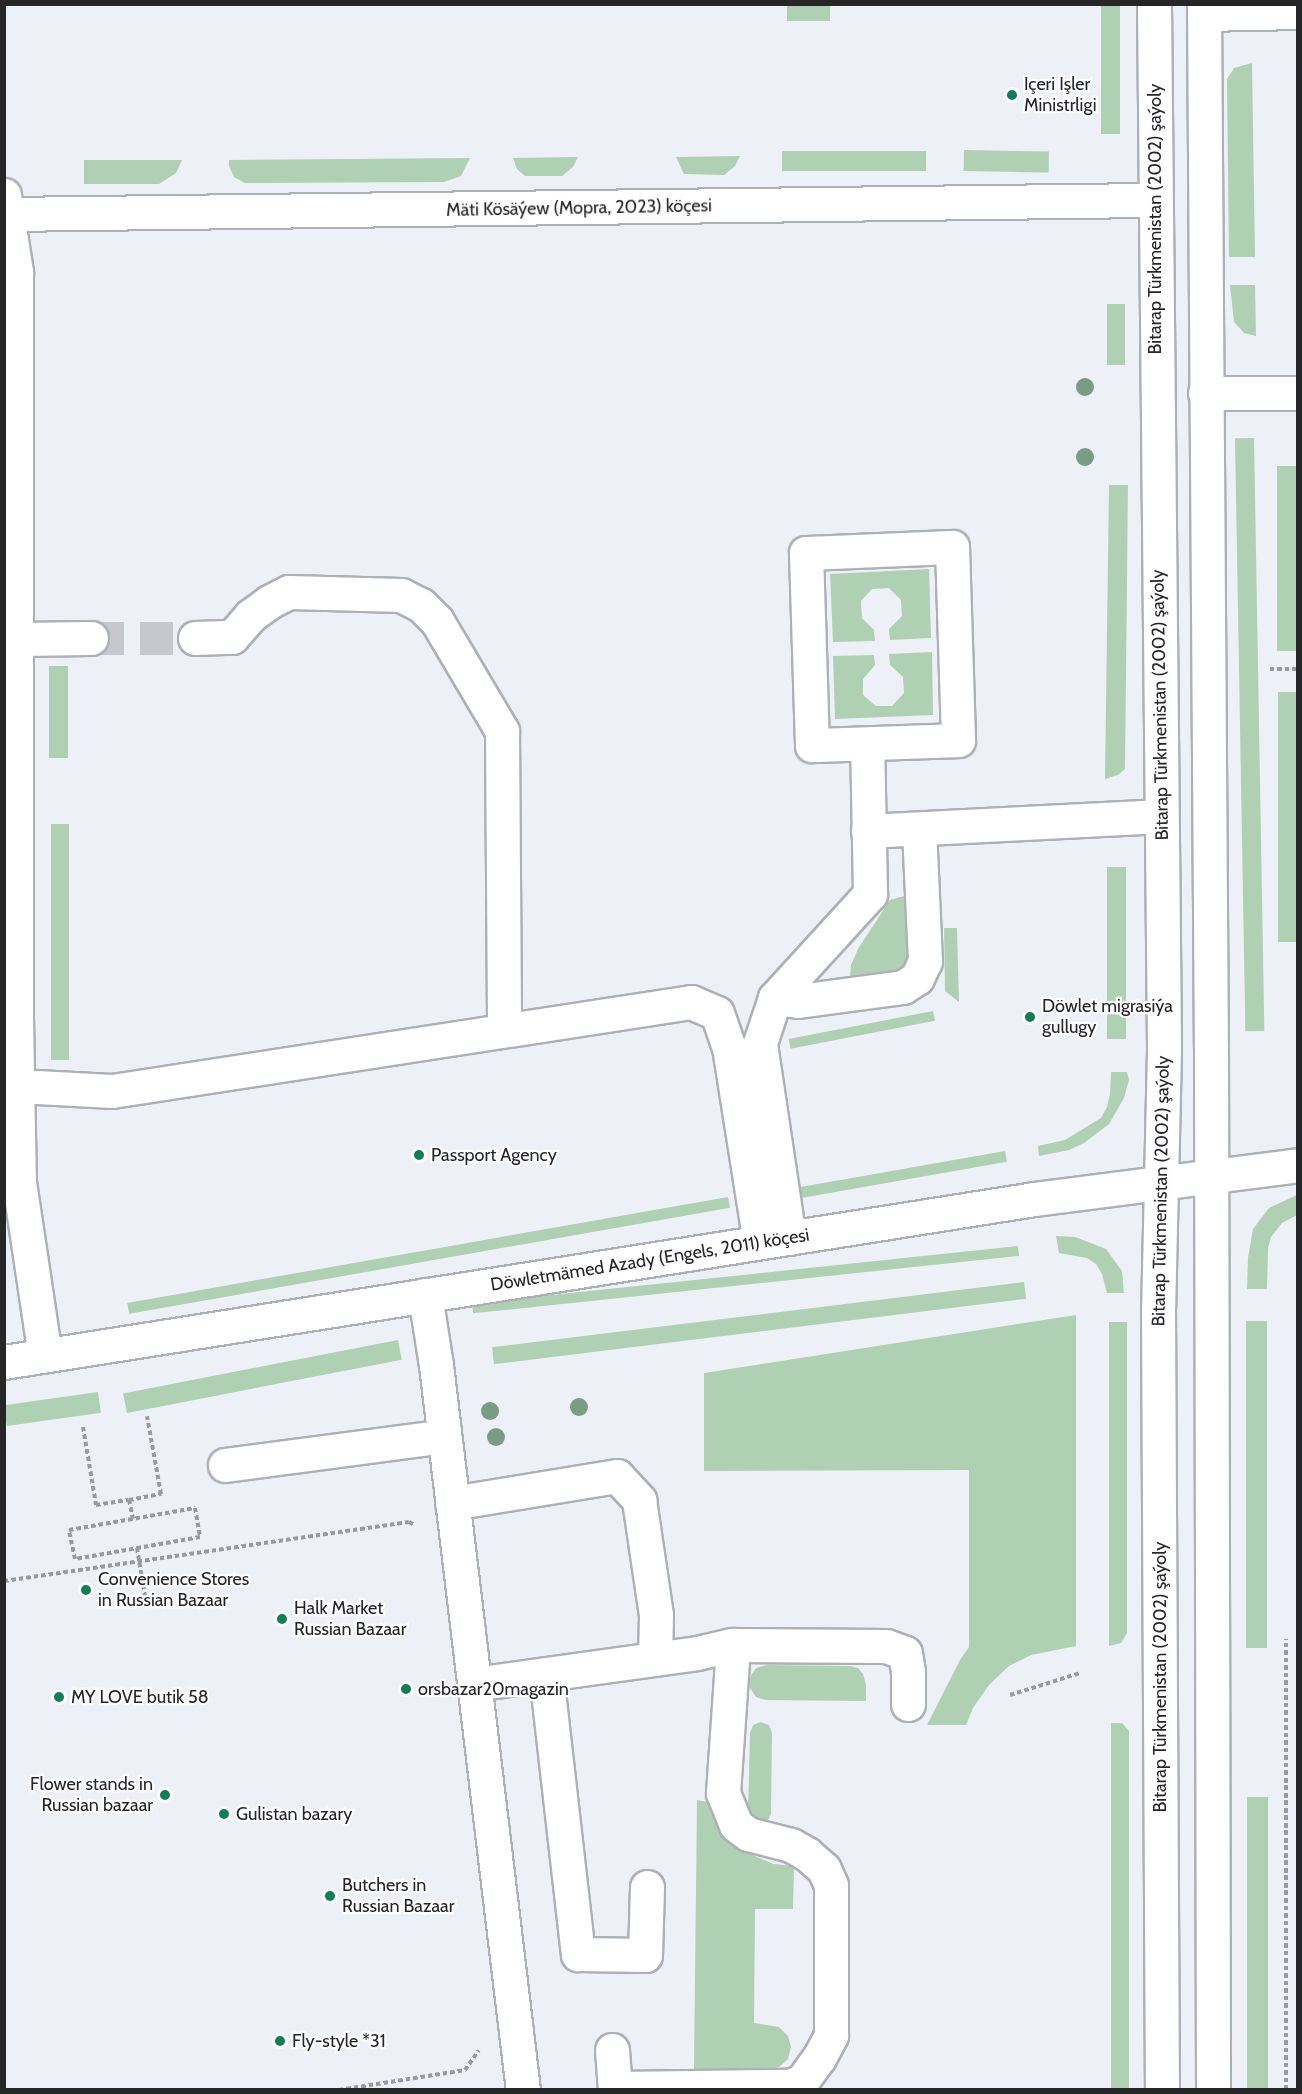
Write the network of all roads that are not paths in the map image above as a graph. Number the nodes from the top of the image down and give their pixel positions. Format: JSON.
{"nodes":[{"id":1,"x":1154,"y":4,"type":"edge"},
{"id":2,"x":1204,"y":9,"type":"edge"},
{"id":3,"x":1298,"y":12,"type":"edge"},
{"id":4,"x":1154,"y":200,"type":"junction"},
{"id":5,"x":6,"y":208,"type":"edge"},
{"id":6,"x":1205,"y":393,"type":"junction"},
{"id":7,"x":1298,"y":393,"type":"edge"},
{"id":8,"x":91,"y":638,"type":"tunnel mouth"},
{"id":9,"x":195,"y":638,"type":"tunnel mouth"},
{"id":10,"x":16,"y":639,"type":"junction"},
{"id":11,"x":867,"y":744,"type":"junction"},
{"id":12,"x":1161,"y":816,"type":"junction"},
{"id":13,"x":919,"y":829,"type":"junction"},
{"id":14,"x":868,"y":831,"type":"junction"},
{"id":15,"x":775,"y":998,"type":"junction"},
{"id":16,"x":10,"y":1017,"type":"edge"},
{"id":17,"x":504,"y":1030,"type":"junction"},
{"id":18,"x":18,"y":1086,"type":"junction"},
{"id":19,"x":12,"y":1155,"type":"edge"},
{"id":20,"x":1298,"y":1165,"type":"edge"},
{"id":21,"x":1211,"y":1176,"type":"junction"},
{"id":22,"x":1161,"y":1183,"type":"junction"},
{"id":23,"x":775,"y":1240,"type":"junction"},
{"id":24,"x":424,"y":1295,"type":"junction"},
{"id":25,"x":45,"y":1355,"type":"junction"},
{"id":26,"x":4,"y":1362,"type":"edge"},
{"id":27,"x":444,"y":1436,"type":"junction"},
{"id":28,"x":225,"y":1465,"type":"dead end"},
{"id":29,"x":452,"y":1503,"type":"junction"},
{"id":30,"x":733,"y":1645,"type":"junction"},
{"id":31,"x":655,"y":1659,"type":"junction"},
{"id":32,"x":546,"y":1674,"type":"junction"},
{"id":33,"x":474,"y":1684,"type":"junction"},
{"id":34,"x":908,"y":1704,"type":"dead end"},
{"id":35,"x":647,"y":1887,"type":"dead end"},
{"id":36,"x":612,"y":2050,"type":"dead end"},
{"id":37,"x":615,"y":2089,"type":"edge"},
{"id":38,"x":523,"y":2090,"type":"edge"},
{"id":39,"x":1162,"y":2090,"type":"edge"},
{"id":40,"x":1213,"y":2090,"type":"edge"}],
"edges":[{"from":1,"to":4,"type":"street","name":"Bitarap Türkmenistan (2002) şaýoly"},
{"from":2,"to":3,"type":"street"},
{"from":2,"to":6,"type":"street"},
{"from":4,"to":5,"type":"street","name":"Mäti Kösäýew (Mopra, 2023) köçesi"},
{"from":4,"to":12,"type":"street","name":"Bitarap Türkmenistan (2002) şaýoly"},
{"from":5,"to":10,"type":"street"},
{"from":6,"to":7,"type":"street"},
{"from":6,"to":21,"type":"street"},
{"from":8,"to":10,"type":"street"},
{"from":9,"to":17,"type":"street"},
{"from":10,"to":16,"type":"street"},
{"from":11,"to":11,"type":"street"},
{"from":11,"to":14,"type":"street"},
{"from":12,"to":13,"type":"street"},
{"from":12,"to":22,"type":"street","name":"Bitarap Türkmenistan (2002) şaýoly"},
{"from":13,"to":14,"type":"street"},
{"from":13,"to":15,"type":"street"},
{"from":14,"to":15,"type":"street"},
{"from":15,"to":23,"type":"street"},
{"from":16,"to":18,"type":"street"},
{"from":17,"to":18,"type":"street"},
{"from":17,"to":23,"type":"street"},
{"from":18,"to":19,"type":"street"},
{"from":19,"to":25,"type":"street"},
{"from":20,"to":21,"type":"street","name":"Döwletmämed Azady (Engels, 2011) köçesi"},
{"from":21,"to":22,"type":"street","name":"Döwletmämed Azady (Engels, 2011) köçesi"},
{"from":21,"to":40,"type":"street"},
{"from":22,"to":23,"type":"street","name":"Döwletmämed Azady (Engels, 2011) köçesi"},
{"from":22,"to":39,"type":"street","name":"Bitarap Türkmenistan (2002) şaýoly"},
{"from":23,"to":24,"type":"street","name":"Döwletmämed Azady (Engels, 2011) köçesi"},
{"from":24,"to":25,"type":"street","name":"Döwletmämed Azady (Engels, 2011) köçesi"},
{"from":24,"to":27,"type":"street"},
{"from":25,"to":26,"type":"street","name":"Döwletmämed Azady (Engels, 2011) köçesi"},
{"from":27,"to":28,"type":"street"},
{"from":27,"to":29,"type":"street"},
{"from":29,"to":31,"type":"street"},
{"from":29,"to":33,"type":"street"},
{"from":30,"to":31,"type":"street"},
{"from":30,"to":34,"type":"street"},
{"from":30,"to":37,"type":"street"},
{"from":31,"to":32,"type":"street"},
{"from":32,"to":33,"type":"street"},
{"from":32,"to":35,"type":"street"},
{"from":33,"to":38,"type":"street"},
{"from":36,"to":37,"type":"street"}]}
